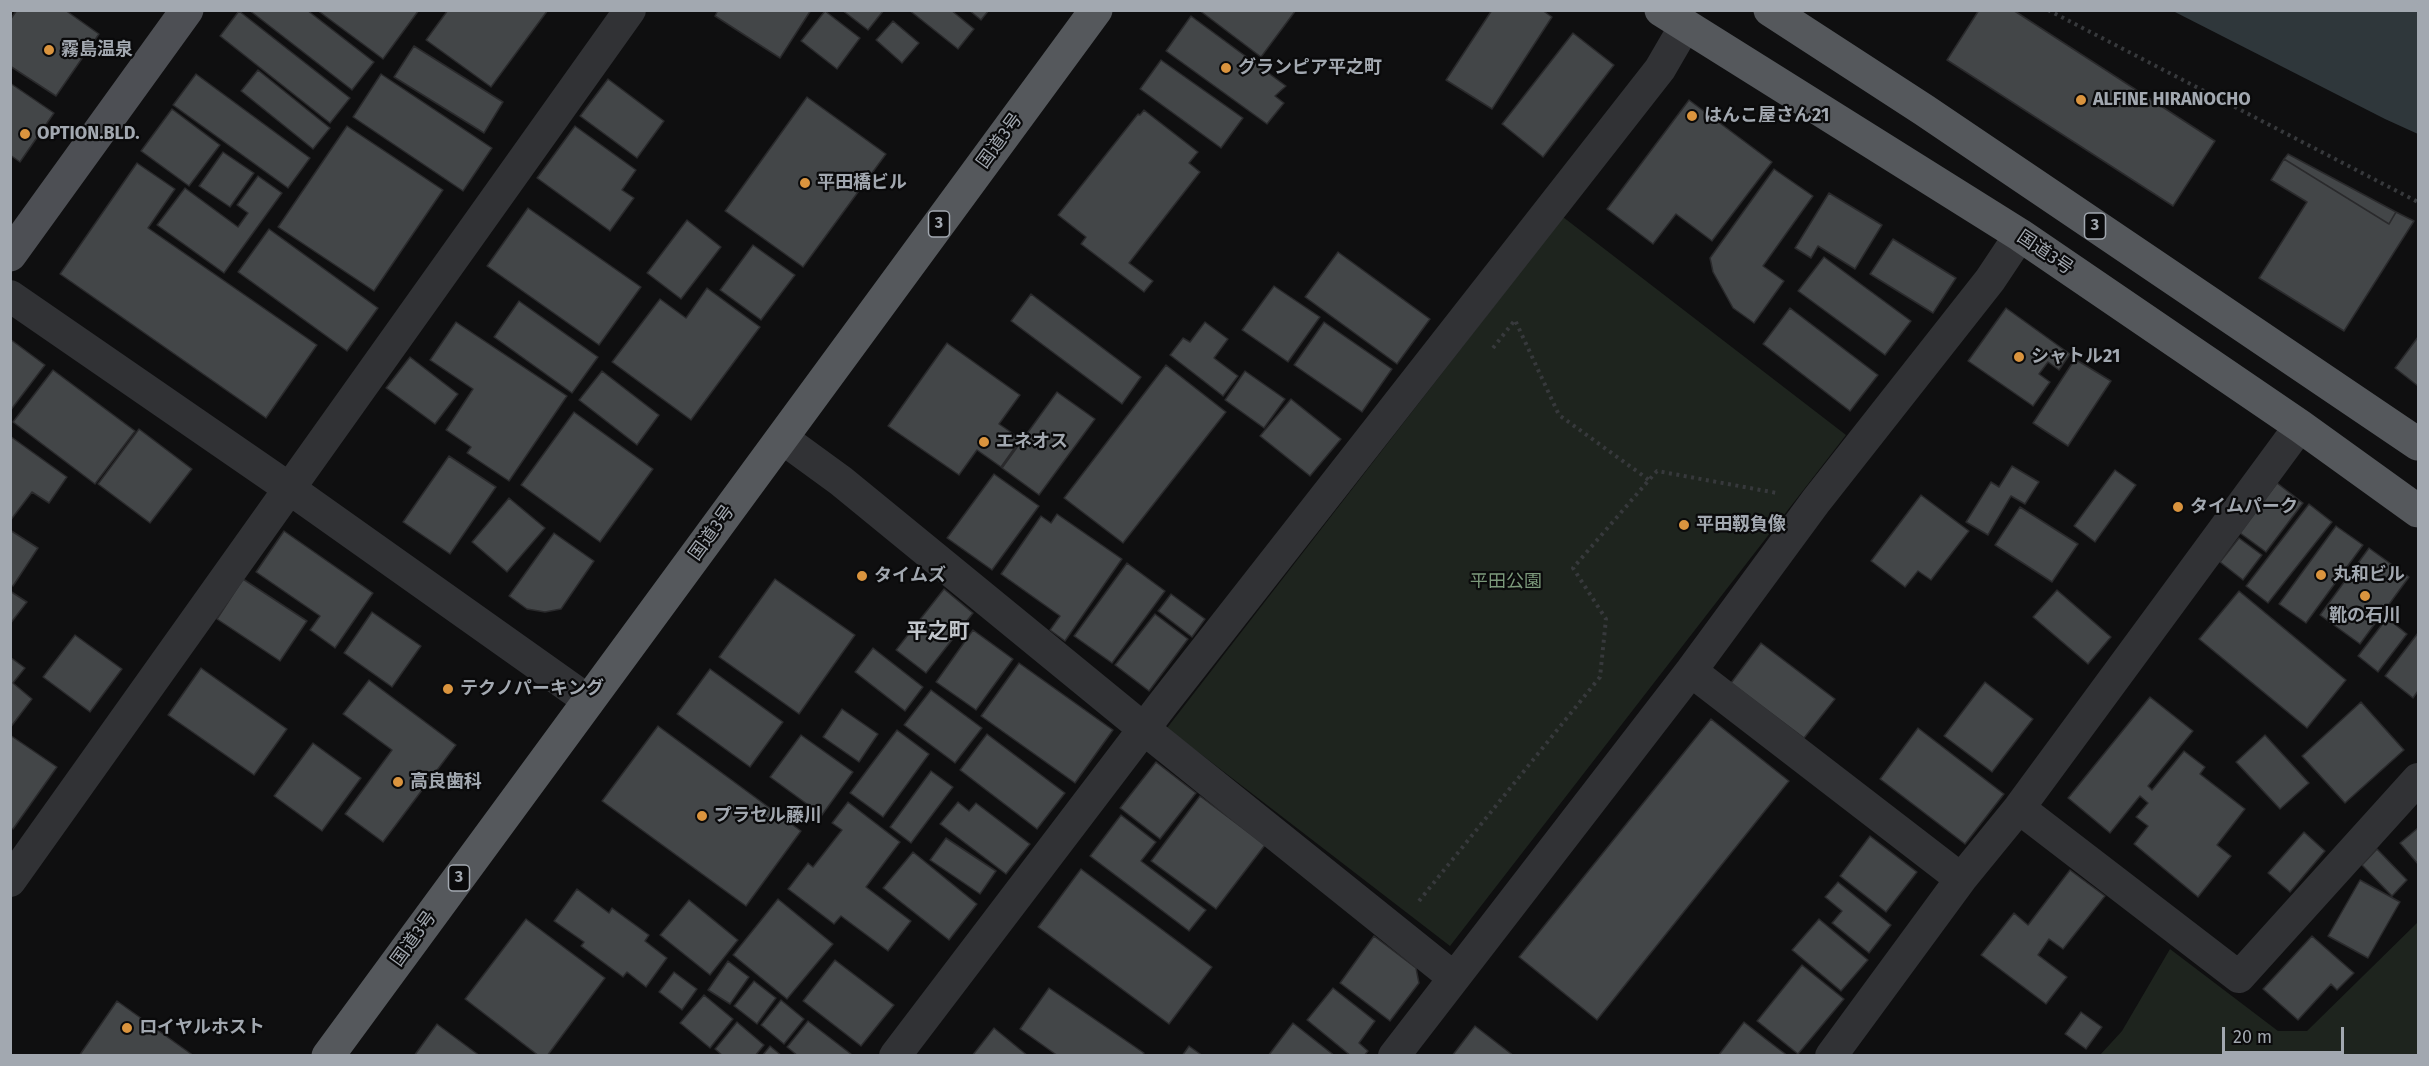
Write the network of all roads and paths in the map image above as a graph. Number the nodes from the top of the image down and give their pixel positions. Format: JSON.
{"nodes":[{"id":1,"x":187,"y":10,"type":"edge"},
{"id":2,"x":630,"y":10,"type":"edge"},
{"id":3,"x":1096,"y":10,"type":"edge"},
{"id":4,"x":1770,"y":10,"type":"edge"},
{"id":5,"x":2048,"y":10,"type":"edge"},
{"id":6,"x":1673,"y":18,"type":"edge"},
{"id":7,"x":2418,"y":202,"type":"edge"},
{"id":8,"x":2020,"y":236,"type":"junction"},
{"id":9,"x":10,"y":255,"type":"edge"},
{"id":10,"x":10,"y":296,"type":"edge"},
{"id":11,"x":1485,"y":357,"type":"dead end"},
{"id":12,"x":2300,"y":426,"type":"junction"},
{"id":13,"x":782,"y":438,"type":"junction"},
{"id":14,"x":2418,"y":444,"type":"edge"},
{"id":15,"x":1649,"y":480,"type":"junction"},
{"id":16,"x":290,"y":489,"type":"junction"},
{"id":17,"x":1816,"y":501,"type":"junction"},
{"id":18,"x":2418,"y":511,"type":"edge"},
{"id":19,"x":1691,"y":671,"type":"junction"},
{"id":20,"x":589,"y":701,"type":"junction"},
{"id":21,"x":1144,"y":729,"type":"junction"},
{"id":22,"x":2418,"y":779,"type":"edge"},
{"id":23,"x":2019,"y":808,"type":"junction"},
{"id":24,"x":1962,"y":879,"type":"junction"},
{"id":25,"x":10,"y":881,"type":"edge"},
{"id":26,"x":1417,"y":904,"type":"dead end"},
{"id":27,"x":1453,"y":977,"type":"junction"},
{"id":28,"x":328,"y":1056,"type":"edge"},
{"id":29,"x":895,"y":1056,"type":"edge"},
{"id":30,"x":1394,"y":1056,"type":"edge"},
{"id":31,"x":1831,"y":1056,"type":"edge"}],
"edges":[{"from":1,"to":9,"type":"main road"},
{"from":2,"to":16,"type":"street"},
{"from":3,"to":13,"type":"highway","name":"国道3号","number":"3"},
{"from":4,"to":14,"type":"highway","number":"3"},
{"from":5,"to":7,"type":"path"},
{"from":6,"to":8,"type":"highway","name":"国道3号"},
{"from":6,"to":21,"type":"street"},
{"from":8,"to":12,"type":"highway","name":"国道3号"},
{"from":8,"to":17,"type":"street"},
{"from":10,"to":16,"type":"street"},
{"from":11,"to":15,"type":"path"},
{"from":12,"to":18,"type":"highway","name":"国道3号"},
{"from":12,"to":23,"type":"street"},
{"from":13,"to":20,"type":"highway","name":"国道3号","number":"3"},
{"from":13,"to":21,"type":"street"},
{"from":15,"to":17,"type":"path"},
{"from":15,"to":26,"type":"path"},
{"from":16,"to":20,"type":"street"},
{"from":16,"to":25,"type":"street"},
{"from":17,"to":19,"type":"street"},
{"from":19,"to":24,"type":"street"},
{"from":19,"to":27,"type":"street"},
{"from":20,"to":28,"type":"highway","name":"国道3号","number":"3"},
{"from":21,"to":27,"type":"street"},
{"from":21,"to":29,"type":"street"},
{"from":22,"to":23,"type":"street"},
{"from":23,"to":24,"type":"street"},
{"from":24,"to":31,"type":"street"},
{"from":27,"to":30,"type":"street"}]}
